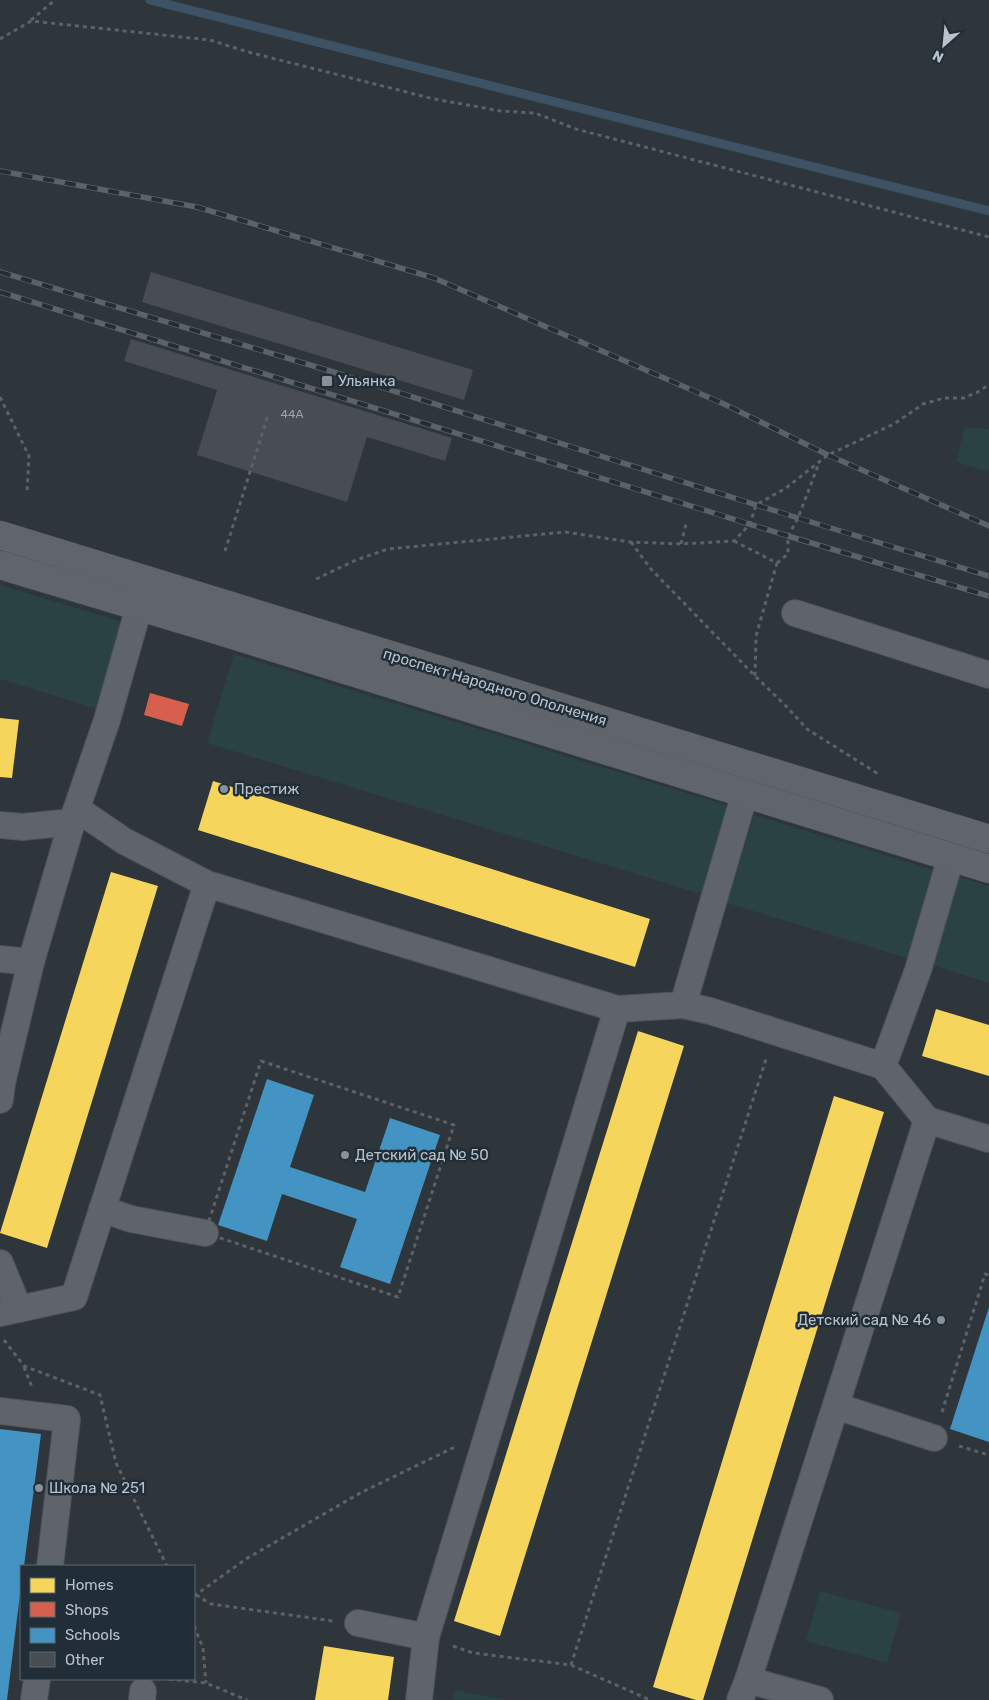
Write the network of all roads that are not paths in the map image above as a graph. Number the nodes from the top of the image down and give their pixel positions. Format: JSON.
{"nodes":[{"id":1,"x":0,"y":535,"type":"edge"},
{"id":2,"x":0,"y":565,"type":"edge"},
{"id":3,"x":139,"y":607,"type":"junction"},
{"id":4,"x":795,"y":614,"type":"dead end"},
{"id":5,"x":989,"y":675,"type":"edge"},
{"id":6,"x":745,"y":793,"type":"junction"},
{"id":7,"x":74,"y":816,"type":"junction"},
{"id":8,"x":0,"y":824,"type":"edge"},
{"id":9,"x":989,"y":839,"type":"edge"},
{"id":10,"x":951,"y":857,"type":"junction"},
{"id":11,"x":989,"y":869,"type":"edge"},
{"id":12,"x":207,"y":884,"type":"junction"},
{"id":13,"x":0,"y":958,"type":"edge"},
{"id":14,"x":31,"y":962,"type":"junction"},
{"id":15,"x":683,"y":1005,"type":"junction"},
{"id":16,"x":617,"y":1009,"type":"junction"},
{"id":17,"x":883,"y":1066,"type":"junction"},
{"id":18,"x":1,"y":1089,"type":"edge"},
{"id":19,"x":927,"y":1120,"type":"junction"},
{"id":20,"x":989,"y":1139,"type":"edge"},
{"id":21,"x":102,"y":1209,"type":"junction"},
{"id":22,"x":204,"y":1233,"type":"road end"},
{"id":23,"x":0,"y":1264,"type":"edge"},
{"id":24,"x":9,"y":1311,"type":"edge"},
{"id":25,"x":836,"y":1406,"type":"junction"},
{"id":26,"x":0,"y":1411,"type":"edge"},
{"id":27,"x":934,"y":1438,"type":"road end"},
{"id":28,"x":50,"y":1565,"type":"edge"},
{"id":29,"x":358,"y":1623,"type":"road end"},
{"id":30,"x":426,"y":1637,"type":"junction"},
{"id":31,"x":37,"y":1680,"type":"edge"},
{"id":32,"x":744,"y":1690,"type":"edge"},
{"id":33,"x":34,"y":1700,"type":"edge"},
{"id":34,"x":419,"y":1700,"type":"edge"},
{"id":35,"x":820,"y":1700,"type":"edge"}],
"edges":[{"from":1,"to":9,"type":"main road","name":"проспект Народного Ополчения"},
{"from":2,"to":3,"type":"main road","name":"проспект Народного Ополчения"},
{"from":3,"to":6,"type":"main road","name":"проспект Народного Ополчения"},
{"from":3,"to":7,"type":"lane"},
{"from":4,"to":5,"type":"lane"},
{"from":6,"to":10,"type":"main road","name":"проспект Народного Ополчения"},
{"from":6,"to":15,"type":"lane"},
{"from":7,"to":8,"type":"lane"},
{"from":7,"to":12,"type":"lane"},
{"from":7,"to":14,"type":"lane"},
{"from":10,"to":11,"type":"main road","name":"проспект Народного Ополчения"},
{"from":10,"to":17,"type":"lane"},
{"from":12,"to":16,"type":"lane"},
{"from":12,"to":21,"type":"lane"},
{"from":13,"to":14,"type":"lane"},
{"from":14,"to":18,"type":"lane"},
{"from":15,"to":16,"type":"lane"},
{"from":15,"to":17,"type":"lane"},
{"from":16,"to":30,"type":"lane"},
{"from":17,"to":19,"type":"lane"},
{"from":19,"to":20,"type":"lane"},
{"from":19,"to":25,"type":"lane"},
{"from":21,"to":22,"type":"lane"},
{"from":21,"to":24,"type":"lane"},
{"from":23,"to":24,"type":"lane"},
{"from":25,"to":27,"type":"lane"},
{"from":25,"to":32,"type":"lane"},
{"from":26,"to":28,"type":"lane"},
{"from":29,"to":30,"type":"lane"},
{"from":30,"to":34,"type":"lane"},
{"from":31,"to":33,"type":"lane"},
{"from":32,"to":35,"type":"lane"}]}
